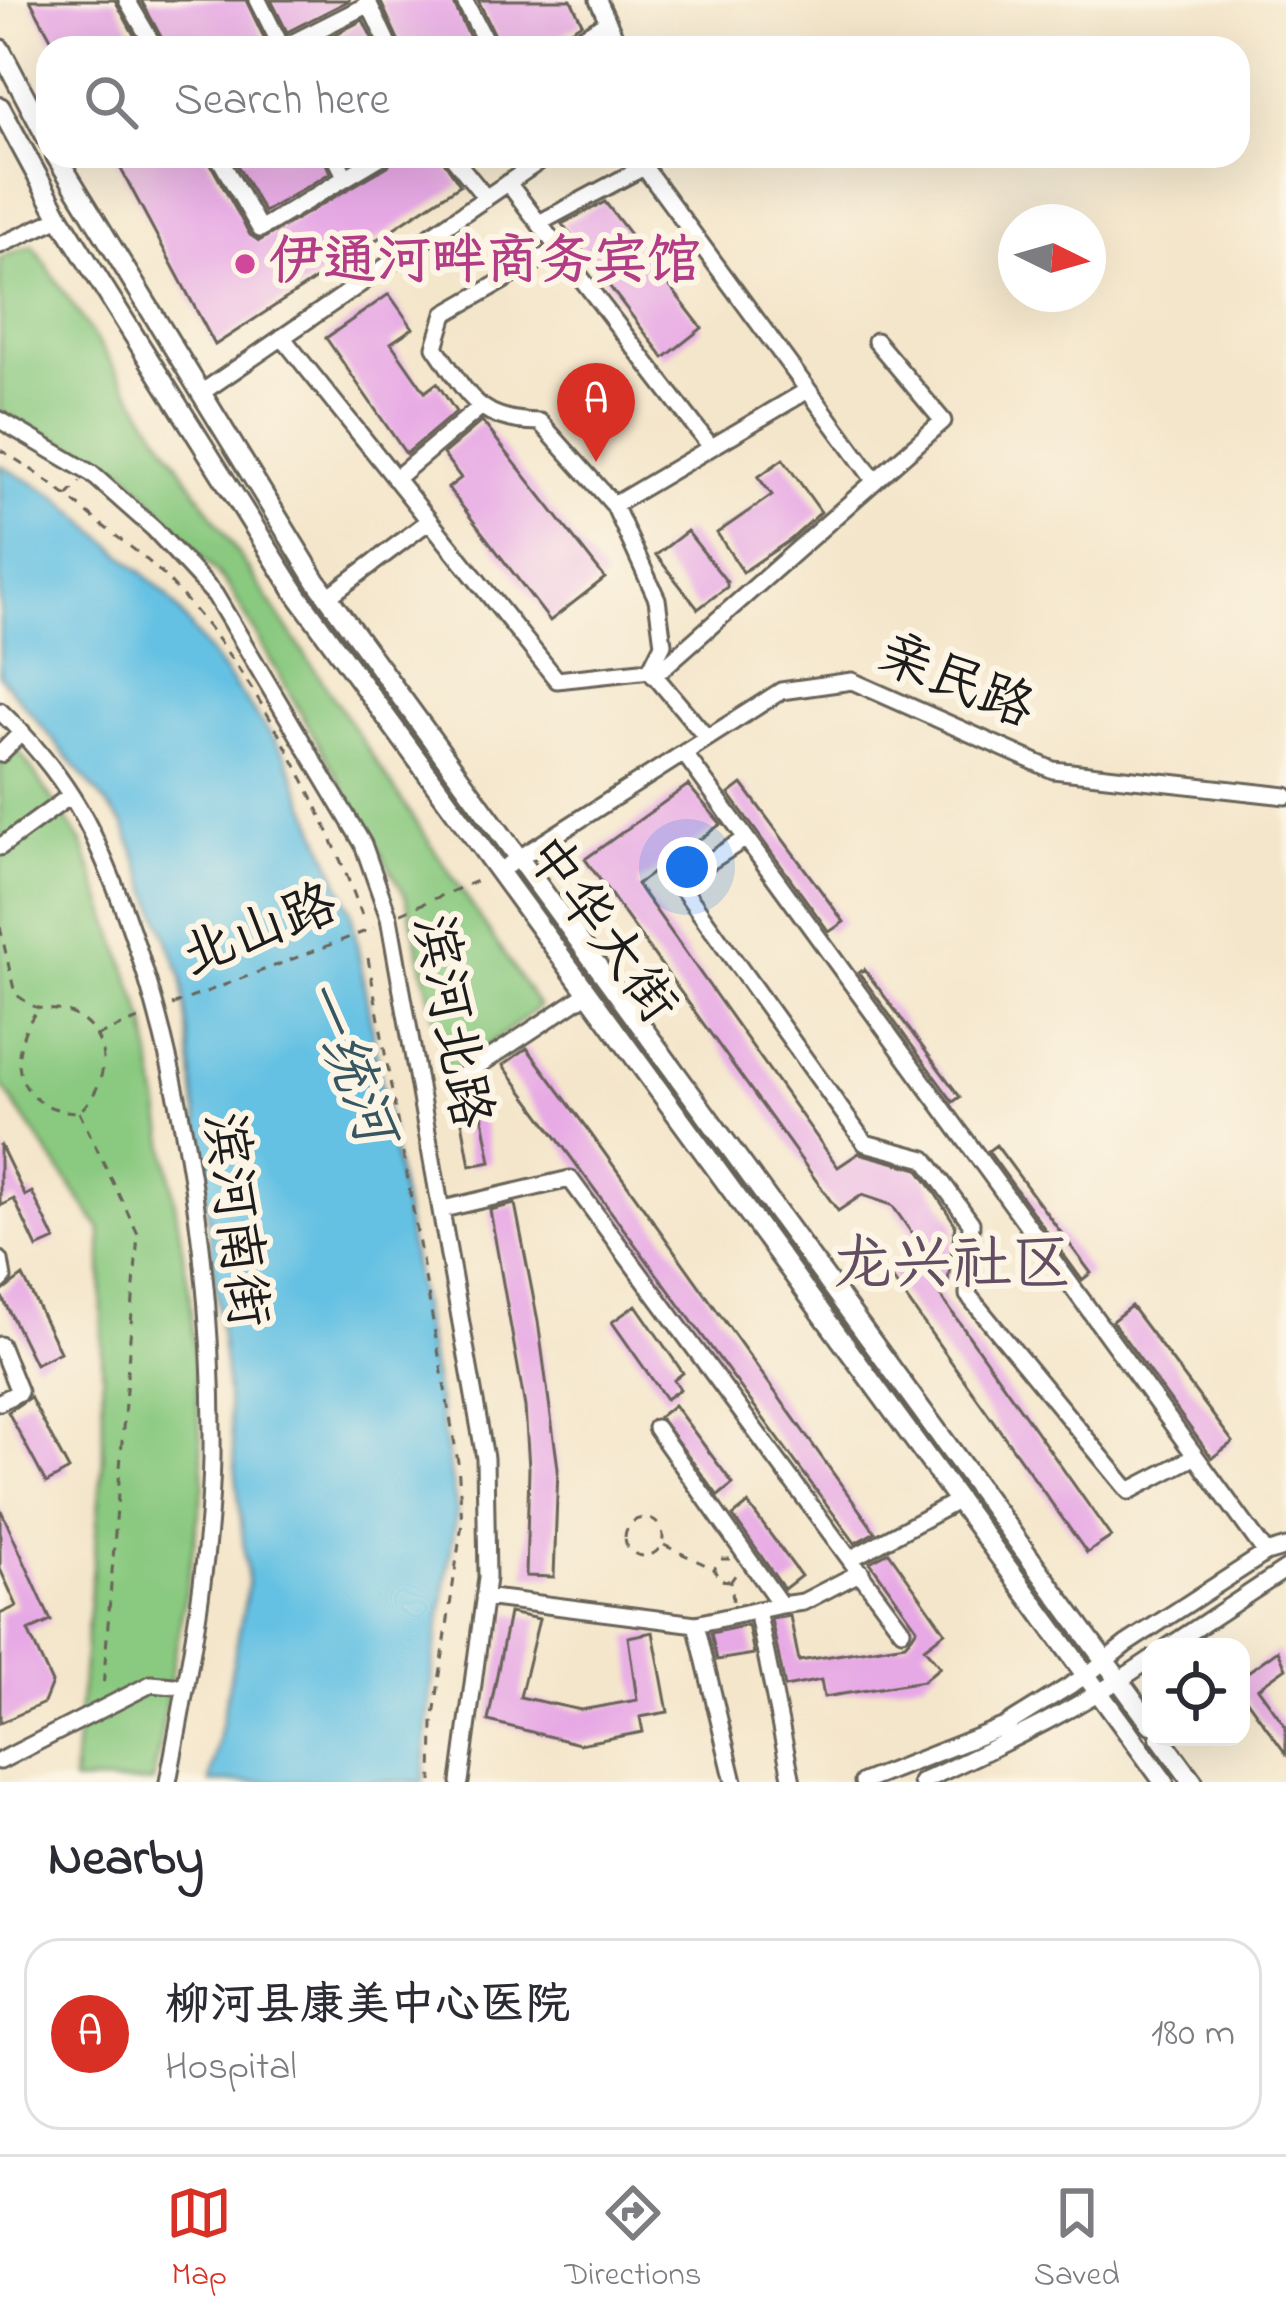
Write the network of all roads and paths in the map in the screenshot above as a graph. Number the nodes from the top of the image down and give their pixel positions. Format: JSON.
{"nodes":[{"id":1,"x":127,"y":0,"type":"edge"},
{"id":2,"x":258,"y":0,"type":"edge"},
{"id":3,"x":464,"y":0,"type":"edge"},
{"id":4,"x":598,"y":0,"type":"edge"},
{"id":5,"x":368,"y":2,"type":"edge"},
{"id":6,"x":608,"y":22,"type":"junction"},
{"id":7,"x":148,"y":36,"type":"edge"},
{"id":8,"x":276,"y":36,"type":"edge"},
{"id":9,"x":304,"y":36,"type":"edge"},
{"id":10,"x":384,"y":36,"type":"edge"},
{"id":11,"x":483,"y":36,"type":"edge"},
{"id":12,"x":584,"y":36,"type":"edge"},
{"id":13,"x":614,"y":36,"type":"edge"},
{"id":14,"x":0,"y":49,"type":"edge"},
{"id":15,"x":0,"y":107,"type":"edge"},
{"id":16,"x":36,"y":117,"type":"edge"},
{"id":17,"x":63,"y":168,"type":"edge"},
{"id":18,"x":225,"y":168,"type":"edge"},
{"id":19,"x":341,"y":168,"type":"edge"},
{"id":20,"x":362,"y":168,"type":"edge"},
{"id":21,"x":462,"y":168,"type":"edge"},
{"id":22,"x":530,"y":168,"type":"edge"},
{"id":23,"x":642,"y":168,"type":"edge"},
{"id":24,"x":645,"y":168,"type":"edge"},
{"id":25,"x":346,"y":178,"type":"junction"},
{"id":26,"x":508,"y":183,"type":"junction"},
{"id":27,"x":486,"y":198,"type":"junction"},
{"id":28,"x":59,"y":218,"type":"junction"},
{"id":29,"x":539,"y":224,"type":"junction"},
{"id":30,"x":0,"y":244,"type":"edge"},
{"id":31,"x":558,"y":248,"type":"junction"},
{"id":32,"x":282,"y":337,"type":"junction"},
{"id":33,"x":876,"y":341,"type":"dead end"},
{"id":34,"x":808,"y":391,"type":"junction"},
{"id":35,"x":201,"y":393,"type":"junction"},
{"id":36,"x":478,"y":409,"type":"junction"},
{"id":37,"x":0,"y":420,"type":"edge"},
{"id":38,"x":711,"y":447,"type":"junction"},
{"id":39,"x":0,"y":450,"type":"edge"},
{"id":40,"x":395,"y":479,"type":"junction"},
{"id":41,"x":81,"y":481,"type":"dead end"},
{"id":42,"x":875,"y":481,"type":"junction"},
{"id":43,"x":67,"y":496,"type":"junction"},
{"id":44,"x":614,"y":505,"type":"junction"},
{"id":45,"x":429,"y":521,"type":"junction"},
{"id":46,"x":328,"y":596,"type":"junction"},
{"id":47,"x":652,"y":673,"type":"junction"},
{"id":48,"x":0,"y":710,"type":"edge"},
{"id":49,"x":22,"y":732,"type":"junction"},
{"id":50,"x":707,"y":738,"type":"junction"},
{"id":51,"x":685,"y":753,"type":"junction"},
{"id":52,"x":0,"y":754,"type":"edge"},
{"id":53,"x":70,"y":796,"type":"junction"},
{"id":54,"x":1286,"y":796,"type":"edge"},
{"id":55,"x":746,"y":838,"type":"junction"},
{"id":56,"x":0,"y":847,"type":"edge"},
{"id":57,"x":519,"y":858,"type":"junction"},
{"id":58,"x":499,"y":871,"type":"junction"},
{"id":59,"x":362,"y":916,"type":"dead end"},
{"id":60,"x":382,"y":923,"type":"junction"},
{"id":61,"x":0,"y":927,"type":"edge"},
{"id":62,"x":368,"y":958,"type":"dead end"},
{"id":63,"x":588,"y":993,"type":"junction"},
{"id":64,"x":172,"y":1005,"type":"dead end"},
{"id":65,"x":38,"y":1009,"type":"junction"},
{"id":66,"x":154,"y":1012,"type":"junction"},
{"id":67,"x":97,"y":1036,"type":"junction"},
{"id":68,"x":455,"y":1081,"type":"dead end"},
{"id":69,"x":79,"y":1112,"type":"junction"},
{"id":70,"x":443,"y":1209,"type":"junction"},
{"id":71,"x":0,"y":1260,"type":"edge"},
{"id":72,"x":0,"y":1281,"type":"edge"},
{"id":73,"x":0,"y":1345,"type":"edge"},
{"id":74,"x":0,"y":1402,"type":"edge"},
{"id":75,"x":656,"y":1428,"type":"dead end"},
{"id":76,"x":1194,"y":1457,"type":"junction"},
{"id":77,"x":958,"y":1500,"type":"junction"},
{"id":78,"x":662,"y":1544,"type":"junction"},
{"id":79,"x":1286,"y":1547,"type":"edge"},
{"id":80,"x":1266,"y":1553,"type":"junction"},
{"id":81,"x":856,"y":1565,"type":"junction"},
{"id":82,"x":714,"y":1569,"type":"junction"},
{"id":83,"x":1286,"y":1569,"type":"edge"},
{"id":84,"x":730,"y":1582,"type":"junction"},
{"id":85,"x":484,"y":1597,"type":"junction"},
{"id":86,"x":781,"y":1605,"type":"junction"},
{"id":87,"x":757,"y":1610,"type":"junction"},
{"id":88,"x":735,"y":1615,"type":"junction"},
{"id":89,"x":696,"y":1624,"type":"junction"},
{"id":90,"x":902,"y":1630,"type":"dead end"},
{"id":91,"x":1181,"y":1638,"type":"edge"},
{"id":92,"x":1105,"y":1661,"type":"junction"},
{"id":93,"x":1142,"y":1665,"type":"edge"},
{"id":94,"x":1087,"y":1676,"type":"junction"},
{"id":95,"x":1120,"y":1680,"type":"junction"},
{"id":96,"x":186,"y":1687,"type":"junction"},
{"id":97,"x":1099,"y":1693,"type":"junction"},
{"id":98,"x":102,"y":1709,"type":"junction"},
{"id":99,"x":1142,"y":1711,"type":"edge"},
{"id":100,"x":1167,"y":1746,"type":"edge"},
{"id":101,"x":0,"y":1761,"type":"edge"},
{"id":102,"x":168,"y":1782,"type":"edge"},
{"id":103,"x":432,"y":1782,"type":"edge"},
{"id":104,"x":460,"y":1782,"type":"edge"},
{"id":105,"x":734,"y":1782,"type":"edge"},
{"id":106,"x":792,"y":1782,"type":"edge"},
{"id":107,"x":862,"y":1782,"type":"edge"},
{"id":108,"x":921,"y":1782,"type":"edge"},
{"id":109,"x":1164,"y":1782,"type":"edge"},
{"id":110,"x":1193,"y":1782,"type":"edge"}],
"edges":[{"from":1,"to":7,"type":"street"},
{"from":2,"to":8,"type":"street"},
{"from":3,"to":11,"type":"street"},
{"from":4,"to":6,"type":"street"},
{"from":5,"to":9,"type":"street"},
{"from":5,"to":10,"type":"street"},
{"from":6,"to":12,"type":"street"},
{"from":6,"to":13,"type":"street"},
{"from":14,"to":16,"type":"main road"},
{"from":15,"to":28,"type":"main road","name":"中华大街"},
{"from":17,"to":35,"type":"main road","name":"中华大街"},
{"from":18,"to":25,"type":"street"},
{"from":19,"to":25,"type":"street"},
{"from":20,"to":25,"type":"street"},
{"from":21,"to":27,"type":"street"},
{"from":22,"to":26,"type":"street"},
{"from":23,"to":29,"type":"street"},
{"from":24,"to":34,"type":"street"},
{"from":26,"to":27,"type":"street"},
{"from":26,"to":29,"type":"street"},
{"from":27,"to":32,"type":"street"},
{"from":28,"to":30,"type":"street"},
{"from":28,"to":58,"type":"main road","name":"中华大街"},
{"from":29,"to":31,"type":"street"},
{"from":31,"to":36,"type":"street"},
{"from":31,"to":38,"type":"street"},
{"from":32,"to":35,"type":"street"},
{"from":32,"to":40,"type":"street"},
{"from":33,"to":42,"type":"street"},
{"from":34,"to":38,"type":"street"},
{"from":34,"to":42,"type":"street"},
{"from":35,"to":46,"type":"main road","name":"中华大街"},
{"from":36,"to":40,"type":"street"},
{"from":36,"to":44,"type":"street"},
{"from":37,"to":60,"type":"street","name":"滨河北路"},
{"from":38,"to":44,"type":"street"},
{"from":39,"to":43,"type":"path"},
{"from":40,"to":45,"type":"street"},
{"from":41,"to":43,"type":"path"},
{"from":42,"to":47,"type":"street"},
{"from":43,"to":59,"type":"path"},
{"from":44,"to":47,"type":"street"},
{"from":45,"to":46,"type":"street"},
{"from":45,"to":47,"type":"street"},
{"from":46,"to":57,"type":"main road","name":"中华大街"},
{"from":47,"to":50,"type":"street"},
{"from":48,"to":49,"type":"street","name":"滨河南街"},
{"from":49,"to":52,"type":"street"},
{"from":49,"to":53,"type":"street","name":"滨河南街"},
{"from":50,"to":51,"type":"street","name":"亲民路"},
{"from":50,"to":54,"type":"street","name":"亲民路"},
{"from":51,"to":55,"type":"street"},
{"from":51,"to":57,"type":"street","name":"亲民路"},
{"from":53,"to":56,"type":"street"},
{"from":53,"to":66,"type":"street","name":"滨河南街"},
{"from":55,"to":76,"type":"street"},
{"from":55,"to":76,"type":"street"},
{"from":57,"to":58,"type":"street","name":"亲民路"},
{"from":57,"to":92,"type":"main road","name":"中华大街"},
{"from":58,"to":60,"type":"path","name":"北山路"},
{"from":58,"to":63,"type":"main road","name":"中华大街"},
{"from":60,"to":64,"type":"path","name":"北山路","bridge":true},
{"from":60,"to":70,"type":"street","name":"滨河北路"},
{"from":61,"to":65,"type":"path"},
{"from":62,"to":103,"type":"path"},
{"from":63,"to":68,"type":"street"},
{"from":63,"to":77,"type":"main road","name":"中华大街"},
{"from":65,"to":67,"type":"path"},
{"from":65,"to":69,"type":"path"},
{"from":66,"to":67,"type":"path"},
{"from":66,"to":96,"type":"street","name":"滨河南街"},
{"from":67,"to":69,"type":"path"},
{"from":69,"to":98,"type":"path"},
{"from":70,"to":81,"type":"street"},
{"from":70,"to":85,"type":"street","name":"滨河北路"},
{"from":71,"to":72,"type":"street"},
{"from":73,"to":74,"type":"street"},
{"from":75,"to":86,"type":"street"},
{"from":76,"to":80,"type":"street"},
{"from":77,"to":81,"type":"street"},
{"from":77,"to":94,"type":"main road","name":"中华大街"},
{"from":78,"to":78,"type":"path"},
{"from":78,"to":82,"type":"path"},
{"from":79,"to":80,"type":"street"},
{"from":80,"to":92,"type":"street"},
{"from":81,"to":86,"type":"street"},
{"from":81,"to":90,"type":"street"},
{"from":82,"to":84,"type":"path"},
{"from":82,"to":84,"type":"path"},
{"from":83,"to":91,"type":"street"},
{"from":84,"to":88,"type":"path"},
{"from":85,"to":89,"type":"street"},
{"from":85,"to":104,"type":"street","name":"滨河北路"},
{"from":86,"to":87,"type":"street"},
{"from":87,"to":88,"type":"street"},
{"from":87,"to":106,"type":"street"},
{"from":88,"to":89,"type":"street"},
{"from":89,"to":105,"type":"street"},
{"from":92,"to":94,"type":"street"},
{"from":92,"to":95,"type":"main road","name":"中华大街"},
{"from":93,"to":95,"type":"street"},
{"from":94,"to":97,"type":"main road","name":"中华大街"},
{"from":94,"to":107,"type":"street"},
{"from":95,"to":97,"type":"street"},
{"from":95,"to":99,"type":"main road","name":"中华大街"},
{"from":96,"to":98,"type":"street"},
{"from":96,"to":102,"type":"street","name":"滨河南街"},
{"from":97,"to":108,"type":"street"},
{"from":97,"to":109,"type":"main road","name":"中华大街"},
{"from":98,"to":101,"type":"street"},
{"from":100,"to":110,"type":"main road"}]}
